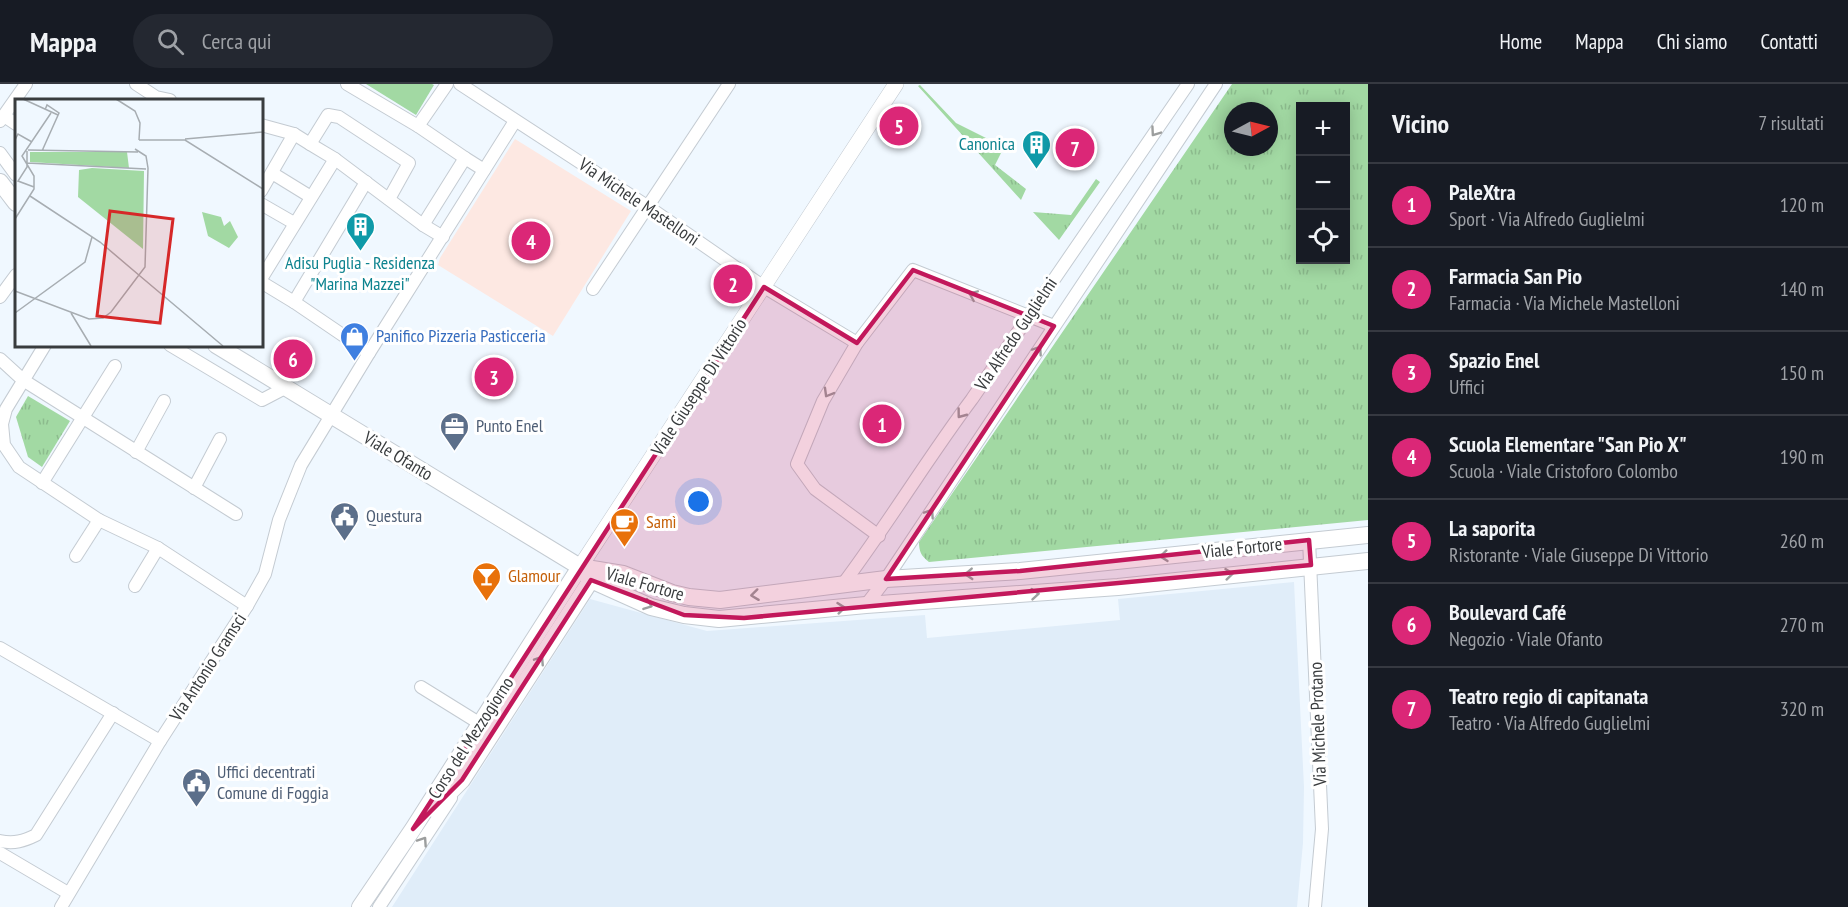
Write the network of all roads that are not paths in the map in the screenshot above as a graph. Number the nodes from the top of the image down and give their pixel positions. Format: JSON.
{"nodes":[{"id":1,"x":26,"y":84,"type":"edge"},
{"id":2,"x":347,"y":84,"type":"edge"},
{"id":3,"x":447,"y":84,"type":"edge"},
{"id":4,"x":460,"y":84,"type":"edge"},
{"id":5,"x":729,"y":84,"type":"edge"},
{"id":6,"x":896,"y":84,"type":"edge"},
{"id":7,"x":1188,"y":84,"type":"edge"},
{"id":8,"x":1216,"y":84,"type":"edge"},
{"id":9,"x":141,"y":92,"type":"edge"},
{"id":10,"x":15,"y":99,"type":"edge"},
{"id":11,"x":165,"y":99,"type":"edge"},
{"id":12,"x":15,"y":100,"type":"edge"},
{"id":13,"x":2,"y":118,"type":"edge"},
{"id":14,"x":515,"y":121,"type":"junction"},
{"id":15,"x":262,"y":125,"type":"edge"},
{"id":16,"x":418,"y":126,"type":"junction"},
{"id":17,"x":294,"y":134,"type":"junction"},
{"id":18,"x":310,"y":144,"type":"junction"},
{"id":19,"x":0,"y":153,"type":"edge"},
{"id":20,"x":465,"y":158,"type":"junction"},
{"id":21,"x":335,"y":159,"type":"junction"},
{"id":22,"x":484,"y":170,"type":"junction"},
{"id":23,"x":272,"y":173,"type":"junction"},
{"id":24,"x":15,"y":174,"type":"edge"},
{"id":25,"x":0,"y":182,"type":"edge"},
{"id":26,"x":366,"y":182,"type":"junction"},
{"id":27,"x":262,"y":189,"type":"edge"},
{"id":28,"x":311,"y":197,"type":"junction"},
{"id":29,"x":390,"y":199,"type":"junction"},
{"id":30,"x":15,"y":202,"type":"edge"},
{"id":31,"x":262,"y":205,"type":"edge"},
{"id":32,"x":647,"y":206,"type":"junction"},
{"id":33,"x":294,"y":223,"type":"junction"},
{"id":34,"x":423,"y":225,"type":"junction"},
{"id":35,"x":443,"y":237,"type":"junction"},
{"id":36,"x":262,"y":274,"type":"edge"},
{"id":37,"x":15,"y":276,"type":"edge"},
{"id":38,"x":764,"y":287,"type":"junction"},
{"id":39,"x":593,"y":289,"type":"dead end"},
{"id":40,"x":0,"y":297,"type":"edge"},
{"id":41,"x":294,"y":302,"type":"junction"},
{"id":42,"x":1027,"y":317,"type":"junction"},
{"id":43,"x":1054,"y":326,"type":"junction"},
{"id":44,"x":857,"y":343,"type":"junction"},
{"id":45,"x":44,"y":346,"type":"edge"},
{"id":46,"x":172,"y":346,"type":"edge"},
{"id":47,"x":221,"y":346,"type":"edge"},
{"id":48,"x":369,"y":353,"type":"junction"},
{"id":49,"x":0,"y":359,"type":"edge"},
{"id":50,"x":115,"y":366,"type":"dead end"},
{"id":51,"x":23,"y":380,"type":"junction"},
{"id":52,"x":285,"y":388,"type":"junction"},
{"id":53,"x":164,"y":401,"type":"dead end"},
{"id":54,"x":331,"y":416,"type":"junction"},
{"id":55,"x":82,"y":418,"type":"junction"},
{"id":56,"x":220,"y":439,"type":"dead end"},
{"id":57,"x":136,"y":453,"type":"junction"},
{"id":58,"x":42,"y":483,"type":"junction"},
{"id":59,"x":194,"y":488,"type":"junction"},
{"id":60,"x":236,"y":514,"type":"dead end"},
{"id":61,"x":99,"y":520,"type":"junction"},
{"id":62,"x":1368,"y":535,"type":"edge"},
{"id":63,"x":879,"y":536,"type":"junction"},
{"id":64,"x":1309,"y":540,"type":"junction"},
{"id":65,"x":158,"y":548,"type":"junction"},
{"id":66,"x":76,"y":556,"type":"dead end"},
{"id":67,"x":1117,"y":561,"type":"junction"},
{"id":68,"x":1368,"y":561,"type":"edge"},
{"id":69,"x":1311,"y":565,"type":"junction"},
{"id":70,"x":585,"y":574,"type":"junction"},
{"id":71,"x":886,"y":579,"type":"junction"},
{"id":72,"x":843,"y":584,"type":"junction"},
{"id":73,"x":135,"y":586,"type":"dead end"},
{"id":74,"x":1118,"y":587,"type":"junction"},
{"id":75,"x":866,"y":605,"type":"junction"},
{"id":76,"x":247,"y":606,"type":"junction"},
{"id":77,"x":0,"y":648,"type":"edge"},
{"id":78,"x":421,"y":687,"type":"dead end"},
{"id":79,"x":113,"y":713,"type":"junction"},
{"id":80,"x":479,"y":723,"type":"junction"},
{"id":81,"x":160,"y":741,"type":"junction"},
{"id":82,"x":462,"y":780,"type":"junction"},
{"id":83,"x":413,"y":829,"type":"junction"},
{"id":84,"x":0,"y":841,"type":"edge"},
{"id":85,"x":0,"y":853,"type":"edge"},
{"id":86,"x":68,"y":893,"type":"junction"},
{"id":87,"x":380,"y":905,"type":"edge"},
{"id":88,"x":61,"y":907,"type":"edge"},
{"id":89,"x":360,"y":907,"type":"edge"},
{"id":90,"x":1316,"y":907,"type":"edge"}],
"edges":[{"from":1,"to":10,"type":"street"},
{"from":2,"to":16,"type":"street"},
{"from":3,"to":16,"type":"street"},
{"from":4,"to":14,"type":"street","name":"Via Michele Mastelloni"},
{"from":5,"to":32,"type":"street"},
{"from":6,"to":38,"type":"street","name":"Viale Giuseppe Di Vittorio"},
{"from":7,"to":42,"type":"street","name":"Via Alfredo Guglielmi","one_way":true},
{"from":8,"to":43,"type":"street","name":"Via Alfredo Guglielmi"},
{"from":9,"to":11,"type":"street"},
{"from":12,"to":13,"type":"street"},
{"from":14,"to":22,"type":"street","name":"Via Antonio Gramsci"},
{"from":14,"to":32,"type":"street","name":"Via Michele Mastelloni"},
{"from":15,"to":17,"type":"street"},
{"from":16,"to":20,"type":"street"},
{"from":17,"to":18,"type":"street"},
{"from":17,"to":23,"type":"street"},
{"from":18,"to":21,"type":"street"},
{"from":18,"to":29,"type":"street"},
{"from":19,"to":24,"type":"street"},
{"from":20,"to":22,"type":"street"},
{"from":20,"to":34,"type":"street"},
{"from":21,"to":26,"type":"street"},
{"from":21,"to":28,"type":"street"},
{"from":22,"to":35,"type":"street","name":"Via Antonio Gramsci"},
{"from":23,"to":27,"type":"street"},
{"from":23,"to":28,"type":"street"},
{"from":25,"to":30,"type":"main road"},
{"from":26,"to":29,"type":"street"},
{"from":26,"to":41,"type":"street"},
{"from":28,"to":33,"type":"street"},
{"from":29,"to":34,"type":"street"},
{"from":31,"to":33,"type":"street"},
{"from":32,"to":38,"type":"street","name":"Via Michele Mastelloni"},
{"from":32,"to":39,"type":"street"},
{"from":33,"to":36,"type":"street"},
{"from":34,"to":35,"type":"street"},
{"from":35,"to":48,"type":"street","name":"Via Antonio Gramsci"},
{"from":36,"to":41,"type":"street"},
{"from":37,"to":40,"type":"street"},
{"from":38,"to":44,"type":"street","name":"Via Michele Mastelloni"},
{"from":38,"to":70,"type":"street","name":"Viale Giuseppe Di Vittorio"},
{"from":41,"to":48,"type":"street"},
{"from":42,"to":43,"type":"street"},
{"from":42,"to":44,"type":"street","one_way":true},
{"from":42,"to":63,"type":"street","name":"Via Alfredo Guglielmi","one_way":true},
{"from":71,"to":43,"type":"street","name":"Via Alfredo Guglielmi","one_way":true},
{"from":44,"to":63,"type":"street","one_way":true},
{"from":45,"to":51,"type":"street"},
{"from":46,"to":52,"type":"street"},
{"from":47,"to":52,"type":"main road","name":"Viale Ofanto"},
{"from":48,"to":54,"type":"street","name":"Via Antonio Gramsci"},
{"from":49,"to":51,"type":"street"},
{"from":50,"to":55,"type":"street"},
{"from":51,"to":55,"type":"street"},
{"from":51,"to":58,"type":"street"},
{"from":52,"to":54,"type":"main road","name":"Viale Ofanto"},
{"from":53,"to":57,"type":"street"},
{"from":54,"to":70,"type":"main road","name":"Viale Ofanto"},
{"from":54,"to":76,"type":"street","name":"Via Antonio Gramsci"},
{"from":55,"to":57,"type":"street"},
{"from":55,"to":58,"type":"street"},
{"from":56,"to":59,"type":"street"},
{"from":57,"to":59,"type":"street"},
{"from":58,"to":61,"type":"street"},
{"from":59,"to":60,"type":"street"},
{"from":61,"to":65,"type":"street"},
{"from":61,"to":66,"type":"street"},
{"from":62,"to":64,"type":"main road","name":"Viale Fortore"},
{"from":63,"to":72,"type":"street","name":"Via Alfredo Guglielmi"},
{"from":64,"to":67,"type":"main road","name":"Viale Fortore","one_way":true},
{"from":64,"to":69,"type":"street","name":"Via Michele Protano"},
{"from":65,"to":73,"type":"street"},
{"from":65,"to":76,"type":"street"},
{"from":67,"to":71,"type":"main road","name":"Viale Fortore","one_way":true},
{"from":67,"to":74,"type":"main road"},
{"from":68,"to":69,"type":"main road","name":"Viale Fortore"},
{"from":74,"to":69,"type":"main road","name":"Viale Fortore","one_way":true},
{"from":69,"to":90,"type":"street","name":"Via Michele Protano"},
{"from":72,"to":70,"type":"main road","name":"Viale Fortore","one_way":true},
{"from":70,"to":75,"type":"main road","name":"Viale Fortore","one_way":true},
{"from":70,"to":80,"type":"main road","name":"Corso del Mezzogiorno"},
{"from":82,"to":70,"type":"main road","name":"Corso del Mezzogiorno","one_way":true},
{"from":71,"to":72,"type":"main road","name":"Viale Fortore"},
{"from":71,"to":75,"type":"street","name":"Via Alfredo Guglielmi"},
{"from":75,"to":74,"type":"main road","name":"Viale Fortore","one_way":true},
{"from":76,"to":81,"type":"street","name":"Via Antonio Gramsci"},
{"from":77,"to":79,"type":"street"},
{"from":78,"to":80,"type":"street"},
{"from":79,"to":81,"type":"street"},
{"from":79,"to":84,"type":"street"},
{"from":80,"to":83,"type":"main road","name":"Corso del Mezzogiorno"},
{"from":81,"to":86,"type":"street","name":"Via Antonio Gramsci"},
{"from":82,"to":83,"type":"main road"},
{"from":87,"to":82,"type":"street","name":"Corso del Mezzogiorno","one_way":true},
{"from":83,"to":87,"type":"street"},
{"from":83,"to":89,"type":"main road","name":"Corso del Mezzogiorno"},
{"from":85,"to":86,"type":"street"},
{"from":86,"to":88,"type":"street","name":"Via Antonio Gramsci"}]}
